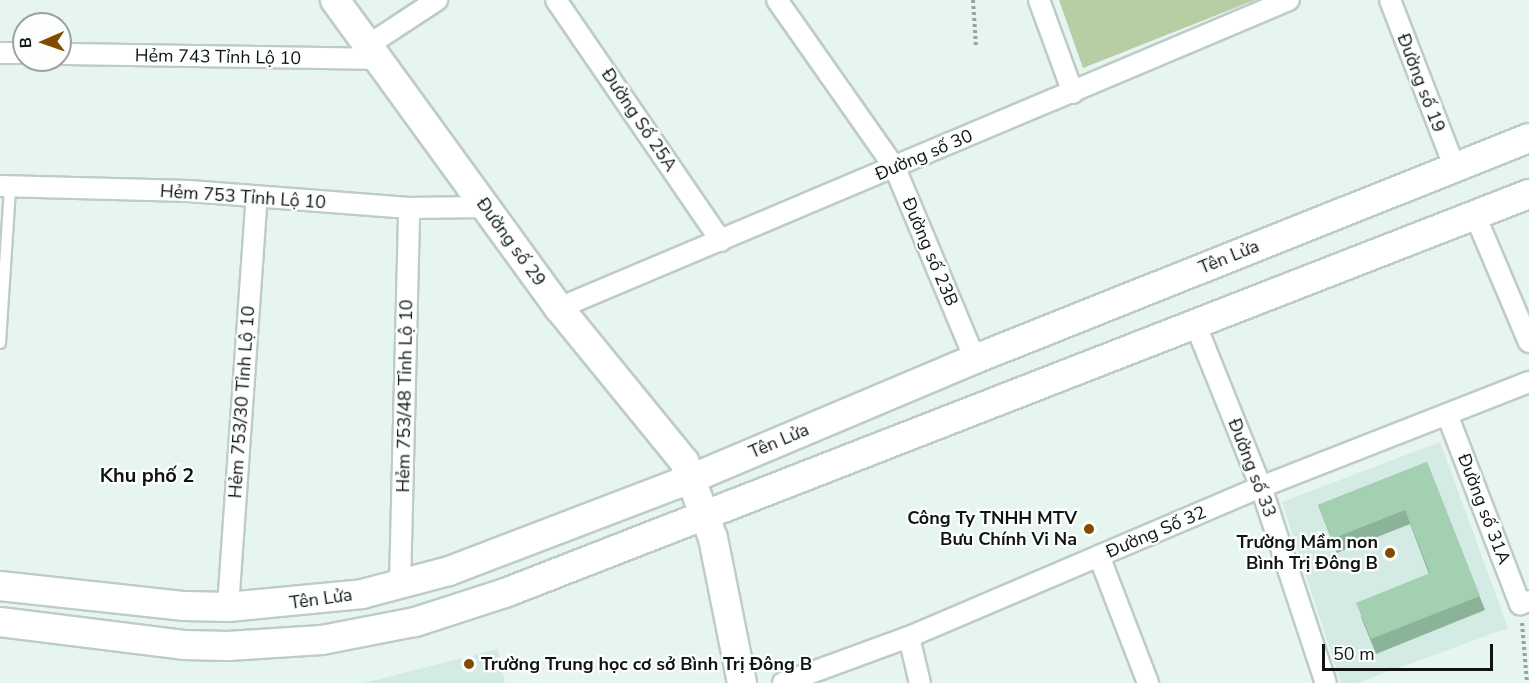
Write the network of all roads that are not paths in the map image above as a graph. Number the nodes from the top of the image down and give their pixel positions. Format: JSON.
{"nodes":[{"id":1,"x":335,"y":0,"type":"edge"},
{"id":2,"x":437,"y":0,"type":"edge"},
{"id":3,"x":556,"y":0,"type":"edge"},
{"id":4,"x":777,"y":0,"type":"edge"},
{"id":5,"x":1039,"y":0,"type":"edge"},
{"id":6,"x":1289,"y":0,"type":"edge"},
{"id":7,"x":1390,"y":0,"type":"edge"},
{"id":8,"x":372,"y":53,"type":"junction"},
{"id":9,"x":72,"y":54,"type":"edge"},
{"id":10,"x":1073,"y":93,"type":"junction"},
{"id":11,"x":1529,"y":138,"type":"edge"},
{"id":12,"x":1454,"y":166,"type":"junction"},
{"id":13,"x":895,"y":168,"type":"junction"},
{"id":14,"x":5,"y":186,"type":"edge"},
{"id":15,"x":1529,"y":194,"type":"edge"},
{"id":16,"x":257,"y":197,"type":"junction"},
{"id":17,"x":486,"y":207,"type":"junction"},
{"id":18,"x":409,"y":208,"type":"junction"},
{"id":19,"x":1475,"y":215,"type":"junction"},
{"id":20,"x":722,"y":241,"type":"junction"},
{"id":21,"x":559,"y":308,"type":"junction"},
{"id":22,"x":1194,"y":323,"type":"junction"},
{"id":23,"x":1529,"y":342,"type":"edge"},
{"id":24,"x":0,"y":343,"type":"edge"},
{"id":25,"x":975,"y":359,"type":"junction"},
{"id":26,"x":1529,"y":382,"type":"edge"},
{"id":27,"x":1447,"y":414,"type":"junction"},
{"id":28,"x":693,"y":478,"type":"junction"},
{"id":29,"x":1261,"y":487,"type":"junction"},
{"id":30,"x":706,"y":515,"type":"junction"},
{"id":31,"x":1099,"y":555,"type":"junction"},
{"id":32,"x":400,"y":585,"type":"junction"},
{"id":33,"x":0,"y":586,"type":"edge"},
{"id":34,"x":1525,"y":603,"type":"edge"},
{"id":35,"x":228,"y":607,"type":"junction"},
{"id":36,"x":0,"y":622,"type":"edge"},
{"id":37,"x":909,"y":637,"type":"junction"},
{"id":38,"x":742,"y":683,"type":"edge"},
{"id":39,"x":783,"y":683,"type":"edge"},
{"id":40,"x":920,"y":683,"type":"edge"},
{"id":41,"x":1148,"y":683,"type":"edge"},
{"id":42,"x":1326,"y":683,"type":"edge"}],
"edges":[{"from":1,"to":8,"type":"main road","name":"Đường số 29"},
{"from":2,"to":8,"type":"street"},
{"from":3,"to":20,"type":"street","name":"Đường Số 25A"},
{"from":4,"to":13,"type":"street","name":"Đường số 23B"},
{"from":5,"to":10,"type":"street"},
{"from":6,"to":10,"type":"street","name":"Đường số 30"},
{"from":7,"to":12,"type":"street","name":"Đường số 19"},
{"from":8,"to":9,"type":"street","name":"Hẻm 743 Tỉnh Lộ 10"},
{"from":8,"to":17,"type":"main road","name":"Đường số 29"},
{"from":10,"to":13,"type":"street","name":"Đường số 30"},
{"from":11,"to":12,"type":"main road","name":"Tên Lửa"},
{"from":12,"to":25,"type":"main road","name":"Tên Lửa"},
{"from":13,"to":20,"type":"street","name":"Đường số 30"},
{"from":13,"to":25,"type":"street","name":"Đường số 23B"},
{"from":14,"to":16,"type":"street","name":"Hẻm 753 Tỉnh Lộ 10"},
{"from":14,"to":24,"type":"lane"},
{"from":15,"to":19,"type":"main road"},
{"from":16,"to":18,"type":"street","name":"Hẻm 753 Tỉnh Lộ 10"},
{"from":16,"to":35,"type":"street","name":"Hẻm 753/30 Tỉnh Lộ 10"},
{"from":17,"to":18,"type":"street","name":"Hẻm 753 Tỉnh Lộ 10"},
{"from":17,"to":21,"type":"main road","name":"Đường số 29"},
{"from":18,"to":32,"type":"street","name":"Hẻm 753/48 Tỉnh Lộ 10"},
{"from":19,"to":22,"type":"main road"},
{"from":19,"to":23,"type":"street"},
{"from":20,"to":21,"type":"street","name":"Đường số 30"},
{"from":21,"to":28,"type":"main road","name":"Đường số 29"},
{"from":22,"to":29,"type":"street","name":"Đường số 33"},
{"from":22,"to":30,"type":"main road"},
{"from":25,"to":28,"type":"main road","name":"Tên Lửa"},
{"from":26,"to":27,"type":"street","name":"Đường Số 32"},
{"from":27,"to":29,"type":"street","name":"Đường Số 32"},
{"from":27,"to":34,"type":"street","name":"Đường số 31A"},
{"from":28,"to":30,"type":"main road","name":"Đường số 29"},
{"from":28,"to":32,"type":"main road","name":"Tên Lửa"},
{"from":29,"to":31,"type":"street","name":"Đường Số 32"},
{"from":29,"to":42,"type":"street","name":"Đường số 33"},
{"from":30,"to":36,"type":"main road"},
{"from":30,"to":38,"type":"main road"},
{"from":31,"to":37,"type":"street","name":"Đường Số 32"},
{"from":31,"to":41,"type":"street"},
{"from":32,"to":35,"type":"main road","name":"Tên Lửa"},
{"from":33,"to":35,"type":"main road","name":"Tên Lửa"},
{"from":37,"to":39,"type":"street","name":"Đường Số 32"},
{"from":37,"to":40,"type":"street"}]}
